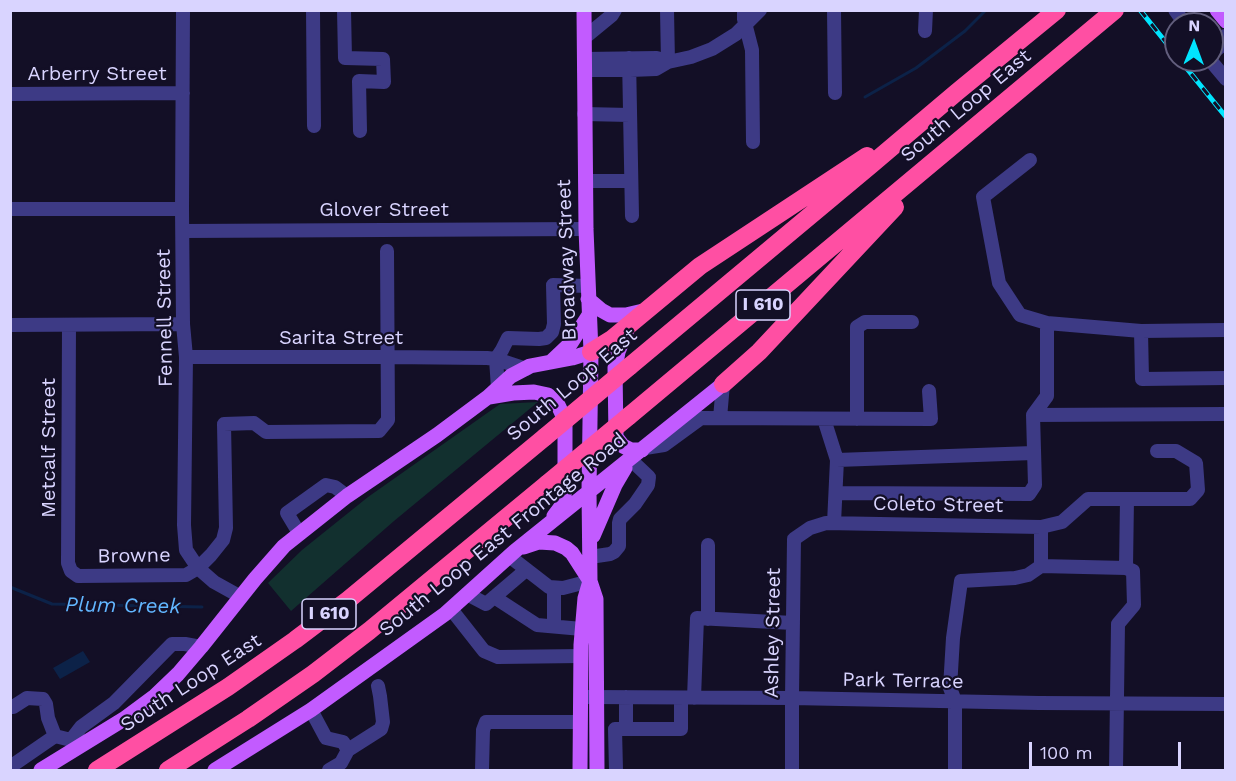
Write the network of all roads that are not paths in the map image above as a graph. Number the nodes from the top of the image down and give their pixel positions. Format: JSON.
{"nodes":[{"id":1,"x":183,"y":10,"type":"edge"},
{"id":2,"x":313,"y":10,"type":"edge"},
{"id":3,"x":344,"y":10,"type":"edge"},
{"id":4,"x":584,"y":10,"type":"edge"},
{"id":5,"x":615,"y":10,"type":"edge"},
{"id":6,"x":667,"y":10,"type":"edge"},
{"id":7,"x":744,"y":10,"type":"edge"},
{"id":8,"x":760,"y":10,"type":"edge"},
{"id":9,"x":834,"y":10,"type":"edge"},
{"id":10,"x":926,"y":10,"type":"edge"},
{"id":11,"x":1057,"y":10,"type":"edge"},
{"id":12,"x":1115,"y":10,"type":"edge"},
{"id":13,"x":1217,"y":10,"type":"edge"},
{"id":14,"x":1226,"y":21,"type":"edge"},
{"id":15,"x":746,"y":26,"type":"junction"},
{"id":16,"x":925,"y":31,"type":"dead end"},
{"id":17,"x":584,"y":38,"type":"junction"},
{"id":18,"x":668,"y":62,"type":"junction"},
{"id":19,"x":584,"y":64,"type":"junction"},
{"id":20,"x":629,"y":64,"type":"junction"},
{"id":21,"x":183,"y":93,"type":"junction"},
{"id":22,"x":835,"y":93,"type":"dead end"},
{"id":23,"x":10,"y":94,"type":"edge"},
{"id":24,"x":584,"y":114,"type":"junction"},
{"id":25,"x":630,"y":115,"type":"junction"},
{"id":26,"x":314,"y":126,"type":"dead end"},
{"id":27,"x":360,"y":131,"type":"dead end"},
{"id":28,"x":753,"y":142,"type":"dead end"},
{"id":29,"x":1030,"y":160,"type":"dead end"},
{"id":30,"x":869,"y":161,"type":"junction"},
{"id":31,"x":585,"y":181,"type":"junction"},
{"id":32,"x":631,"y":181,"type":"junction"},
{"id":33,"x":899,"y":197,"type":"junction"},
{"id":34,"x":10,"y":209,"type":"edge"},
{"id":35,"x":182,"y":209,"type":"junction"},
{"id":36,"x":632,"y":216,"type":"dead end"},
{"id":37,"x":586,"y":229,"type":"junction"},
{"id":38,"x":183,"y":231,"type":"junction"},
{"id":39,"x":387,"y":251,"type":"dead end"},
{"id":40,"x":588,"y":292,"type":"junction"},
{"id":41,"x":646,"y":310,"type":"junction"},
{"id":42,"x":589,"y":315,"type":"junction"},
{"id":43,"x":912,"y":322,"type":"dead end"},
{"id":44,"x":1047,"y":323,"type":"junction"},
{"id":45,"x":69,"y":324,"type":"junction"},
{"id":46,"x":183,"y":324,"type":"junction"},
{"id":47,"x":10,"y":325,"type":"edge"},
{"id":48,"x":628,"y":325,"type":"junction"},
{"id":49,"x":1226,"y":330,"type":"edge"},
{"id":50,"x":1141,"y":331,"type":"junction"},
{"id":51,"x":539,"y":339,"type":"junction"},
{"id":52,"x":591,"y":352,"type":"junction"},
{"id":53,"x":186,"y":357,"type":"junction"},
{"id":54,"x":388,"y":357,"type":"junction"},
{"id":55,"x":496,"y":358,"type":"junction"},
{"id":56,"x":550,"y":362,"type":"junction"},
{"id":57,"x":526,"y":369,"type":"junction"},
{"id":58,"x":1226,"y":378,"type":"edge"},
{"id":59,"x":723,"y":384,"type":"junction"},
{"id":60,"x":929,"y":391,"type":"dead end"},
{"id":61,"x":493,"y":393,"type":"junction"},
{"id":62,"x":1226,"y":414,"type":"edge"},
{"id":63,"x":1033,"y":415,"type":"junction"},
{"id":64,"x":720,"y":418,"type":"junction"},
{"id":65,"x":824,"y":419,"type":"junction"},
{"id":66,"x":857,"y":419,"type":"junction"},
{"id":67,"x":1157,"y":451,"type":"dead end"},
{"id":68,"x":639,"y":452,"type":"junction"},
{"id":69,"x":1033,"y":453,"type":"junction"},
{"id":70,"x":837,"y":460,"type":"junction"},
{"id":71,"x":590,"y":490,"type":"junction"},
{"id":72,"x":836,"y":494,"type":"junction"},
{"id":73,"x":347,"y":496,"type":"junction"},
{"id":74,"x":1127,"y":499,"type":"junction"},
{"id":75,"x":602,"y":515,"type":"junction"},
{"id":76,"x":620,"y":519,"type":"junction"},
{"id":77,"x":834,"y":523,"type":"junction"},
{"id":78,"x":547,"y":525,"type":"junction"},
{"id":79,"x":1041,"y":527,"type":"junction"},
{"id":80,"x":299,"y":534,"type":"junction"},
{"id":81,"x":708,"y":545,"type":"dead end"},
{"id":82,"x":590,"y":550,"type":"junction"},
{"id":83,"x":512,"y":554,"type":"junction"},
{"id":84,"x":1041,"y":566,"type":"junction"},
{"id":85,"x":198,"y":568,"type":"junction"},
{"id":86,"x":1126,"y":568,"type":"junction"},
{"id":87,"x":526,"y":570,"type":"junction"},
{"id":88,"x":71,"y":571,"type":"joint"},
{"id":89,"x":591,"y":581,"type":"junction"},
{"id":90,"x":554,"y":588,"type":"junction"},
{"id":91,"x":467,"y":594,"type":"junction"},
{"id":92,"x":241,"y":597,"type":"junction"},
{"id":93,"x":494,"y":597,"type":"junction"},
{"id":94,"x":451,"y":609,"type":"junction"},
{"id":95,"x":708,"y":619,"type":"junction"},
{"id":96,"x":793,"y":623,"type":"junction"},
{"id":97,"x":554,"y":627,"type":"junction"},
{"id":98,"x":582,"y":629,"type":"junction"},
{"id":99,"x":201,"y":647,"type":"junction"},
{"id":100,"x":580,"y":656,"type":"junction"},
{"id":101,"x":378,"y":686,"type":"dead end"},
{"id":102,"x":580,"y":697,"type":"junction"},
{"id":103,"x":597,"y":697,"type":"junction"},
{"id":104,"x":626,"y":698,"type":"junction"},
{"id":105,"x":687,"y":698,"type":"junction"},
{"id":106,"x":792,"y":699,"type":"junction"},
{"id":107,"x":955,"y":701,"type":"junction"},
{"id":108,"x":1116,"y":704,"type":"junction"},
{"id":109,"x":1226,"y":704,"type":"edge"},
{"id":110,"x":10,"y":706,"type":"edge"},
{"id":111,"x":311,"y":710,"type":"junction"},
{"id":112,"x":580,"y":722,"type":"junction"},
{"id":113,"x":626,"y":729,"type":"junction"},
{"id":114,"x":54,"y":736,"type":"junction"},
{"id":115,"x":71,"y":740,"type":"junction"},
{"id":116,"x":91,"y":740,"type":"junction"},
{"id":117,"x":348,"y":750,"type":"junction"},
{"id":118,"x":10,"y":767,"type":"edge"},
{"id":119,"x":41,"y":771,"type":"edge"},
{"id":120,"x":97,"y":771,"type":"edge"},
{"id":121,"x":168,"y":771,"type":"edge"},
{"id":122,"x":215,"y":771,"type":"edge"},
{"id":123,"x":329,"y":771,"type":"edge"},
{"id":124,"x":482,"y":771,"type":"edge"},
{"id":125,"x":580,"y":771,"type":"edge"},
{"id":126,"x":597,"y":771,"type":"edge"},
{"id":127,"x":616,"y":771,"type":"edge"},
{"id":128,"x":792,"y":771,"type":"edge"},
{"id":129,"x":956,"y":771,"type":"edge"},
{"id":130,"x":1116,"y":771,"type":"edge"}],
"edges":[{"from":1,"to":21,"type":"street","name":"Fennell Street"},
{"from":2,"to":26,"type":"street"},
{"from":3,"to":27,"type":"street"},
{"from":4,"to":17,"type":"main road","name":"Broadway Street"},
{"from":5,"to":17,"type":"street"},
{"from":6,"to":18,"type":"street"},
{"from":7,"to":15,"type":"street"},
{"from":8,"to":15,"type":"street"},
{"from":9,"to":22,"type":"street"},
{"from":10,"to":16,"type":"street"},
{"from":11,"to":30,"type":"highway","name":"South Loop East"},
{"from":12,"to":33,"type":"highway","name":"South Loop East"},
{"from":13,"to":14,"type":"main road"},
{"from":15,"to":18,"type":"street"},
{"from":15,"to":28,"type":"street"},
{"from":17,"to":19,"type":"main road","name":"Broadway Street"},
{"from":18,"to":20,"type":"street"},
{"from":19,"to":20,"type":"street"},
{"from":19,"to":24,"type":"main road","name":"Broadway Street"},
{"from":20,"to":25,"type":"street"},
{"from":21,"to":23,"type":"street","name":"Arberry Street"},
{"from":21,"to":35,"type":"street","name":"Fennell Street"},
{"from":24,"to":25,"type":"street"},
{"from":24,"to":31,"type":"main road","name":"Broadway Street"},
{"from":25,"to":32,"type":"street"},
{"from":29,"to":44,"type":"street"},
{"from":30,"to":41,"type":"highway"},
{"from":30,"to":120,"type":"highway","name":"South Loop East","number":"I 610","bridge":true},
{"from":31,"to":32,"type":"street"},
{"from":31,"to":37,"type":"main road","name":"Broadway Street"},
{"from":32,"to":36,"type":"street"},
{"from":33,"to":59,"type":"highway"},
{"from":33,"to":121,"type":"highway","number":"I 610","bridge":true},
{"from":34,"to":35,"type":"street"},
{"from":35,"to":38,"type":"street","name":"Fennell Street"},
{"from":37,"to":38,"type":"street","name":"Glover Street"},
{"from":37,"to":40,"type":"main road","name":"Broadway Street"},
{"from":38,"to":46,"type":"street","name":"Fennell Street"},
{"from":39,"to":54,"type":"street"},
{"from":40,"to":41,"type":"main road"},
{"from":40,"to":42,"type":"main road","name":"Broadway Street"},
{"from":40,"to":51,"type":"street"},
{"from":41,"to":48,"type":"highway"},
{"from":42,"to":52,"type":"main road","name":"Broadway Street"},
{"from":42,"to":56,"type":"main road"},
{"from":43,"to":66,"type":"street"},
{"from":44,"to":50,"type":"street"},
{"from":44,"to":63,"type":"street"},
{"from":45,"to":46,"type":"street"},
{"from":45,"to":47,"type":"street"},
{"from":45,"to":88,"type":"street","name":"Metcalf Street"},
{"from":46,"to":53,"type":"street","name":"Fennell Street"},
{"from":48,"to":52,"type":"highway"},
{"from":48,"to":68,"type":"main road"},
{"from":49,"to":50,"type":"street"},
{"from":50,"to":58,"type":"street"},
{"from":51,"to":55,"type":"street"},
{"from":51,"to":56,"type":"street"},
{"from":52,"to":56,"type":"main road"},
{"from":52,"to":71,"type":"main road","name":"Broadway Street"},
{"from":53,"to":54,"type":"street","name":"Sarita Street"},
{"from":53,"to":85,"type":"street","name":"Fennell Street"},
{"from":54,"to":55,"type":"street","name":"Sarita Street"},
{"from":54,"to":85,"type":"street"},
{"from":55,"to":57,"type":"street","name":"Sarita Street"},
{"from":55,"to":61,"type":"street"},
{"from":56,"to":57,"type":"main road"},
{"from":57,"to":61,"type":"main road"},
{"from":59,"to":64,"type":"street"},
{"from":59,"to":68,"type":"main road","name":"South Loop East Frontage Road"},
{"from":60,"to":66,"type":"street"},
{"from":61,"to":73,"type":"main road"},
{"from":61,"to":78,"type":"main road"},
{"from":62,"to":63,"type":"street"},
{"from":63,"to":69,"type":"street"},
{"from":64,"to":65,"type":"street"},
{"from":64,"to":68,"type":"street"},
{"from":65,"to":66,"type":"street"},
{"from":65,"to":70,"type":"street"},
{"from":67,"to":74,"type":"street"},
{"from":68,"to":71,"type":"main road","name":"South Loop East Frontage Road"},
{"from":68,"to":75,"type":"main road"},
{"from":68,"to":76,"type":"street"},
{"from":69,"to":70,"type":"street"},
{"from":69,"to":72,"type":"street"},
{"from":70,"to":72,"type":"street"},
{"from":71,"to":78,"type":"main road","name":"South Loop East Frontage Road"},
{"from":71,"to":82,"type":"main road","name":"Broadway Street"},
{"from":72,"to":77,"type":"street"},
{"from":73,"to":80,"type":"main road"},
{"from":73,"to":80,"type":"street"},
{"from":74,"to":79,"type":"street"},
{"from":74,"to":86,"type":"street"},
{"from":75,"to":76,"type":"street"},
{"from":75,"to":82,"type":"main road"},
{"from":76,"to":82,"type":"street"},
{"from":77,"to":79,"type":"street","name":"Coleto Street"},
{"from":77,"to":96,"type":"street","name":"Ashley Street"},
{"from":78,"to":83,"type":"main road","name":"South Loop East Frontage Road"},
{"from":79,"to":84,"type":"street"},
{"from":80,"to":92,"type":"main road"},
{"from":81,"to":95,"type":"street"},
{"from":82,"to":89,"type":"main road","name":"Broadway Street"},
{"from":83,"to":87,"type":"street"},
{"from":83,"to":89,"type":"main road"},
{"from":83,"to":91,"type":"main road","name":"South Loop East Frontage Road"},
{"from":84,"to":86,"type":"street"},
{"from":84,"to":107,"type":"street"},
{"from":85,"to":88,"type":"street","name":"Browne"},
{"from":85,"to":92,"type":"street","name":"Fennell Street"},
{"from":86,"to":108,"type":"street"},
{"from":87,"to":90,"type":"street"},
{"from":87,"to":93,"type":"street"},
{"from":89,"to":90,"type":"street"},
{"from":89,"to":98,"type":"main road","name":"Broadway Street"},
{"from":89,"to":103,"type":"main road","name":"Broadway Street"},
{"from":90,"to":97,"type":"street"},
{"from":91,"to":93,"type":"street"},
{"from":91,"to":94,"type":"main road","name":"South Loop East Frontage Road"},
{"from":92,"to":99,"type":"main road"},
{"from":93,"to":97,"type":"street"},
{"from":94,"to":100,"type":"street"},
{"from":94,"to":111,"type":"main road","name":"South Loop East Frontage Road"},
{"from":95,"to":96,"type":"street"},
{"from":95,"to":105,"type":"street"},
{"from":96,"to":106,"type":"street","name":"Ashley Street"},
{"from":97,"to":98,"type":"street"},
{"from":98,"to":100,"type":"main road","name":"Broadway Street"},
{"from":99,"to":115,"type":"street"},
{"from":99,"to":116,"type":"main road"},
{"from":100,"to":102,"type":"main road","name":"Broadway Street"},
{"from":101,"to":117,"type":"street"},
{"from":102,"to":103,"type":"street","name":"Park Terrace"},
{"from":102,"to":112,"type":"main road","name":"Broadway Street"},
{"from":103,"to":104,"type":"street","name":"Park Terrace"},
{"from":103,"to":126,"type":"main road","name":"Broadway Street"},
{"from":104,"to":105,"type":"street","name":"Park Terrace"},
{"from":104,"to":113,"type":"street"},
{"from":105,"to":106,"type":"street","name":"Park Terrace"},
{"from":105,"to":113,"type":"street"},
{"from":106,"to":107,"type":"street","name":"Park Terrace"},
{"from":106,"to":128,"type":"street","name":"Ashley Street"},
{"from":107,"to":108,"type":"street","name":"Park Terrace"},
{"from":107,"to":129,"type":"street"},
{"from":108,"to":109,"type":"street","name":"Park Terrace"},
{"from":108,"to":130,"type":"street"},
{"from":110,"to":114,"type":"street"},
{"from":111,"to":117,"type":"street"},
{"from":111,"to":122,"type":"main road","name":"South Loop East Frontage Road"},
{"from":112,"to":124,"type":"street"},
{"from":112,"to":125,"type":"main road","name":"Broadway Street"},
{"from":113,"to":127,"type":"street"},
{"from":114,"to":115,"type":"street"},
{"from":114,"to":118,"type":"street"},
{"from":115,"to":116,"type":"street"},
{"from":116,"to":119,"type":"main road"},
{"from":117,"to":123,"type":"street"}]}
